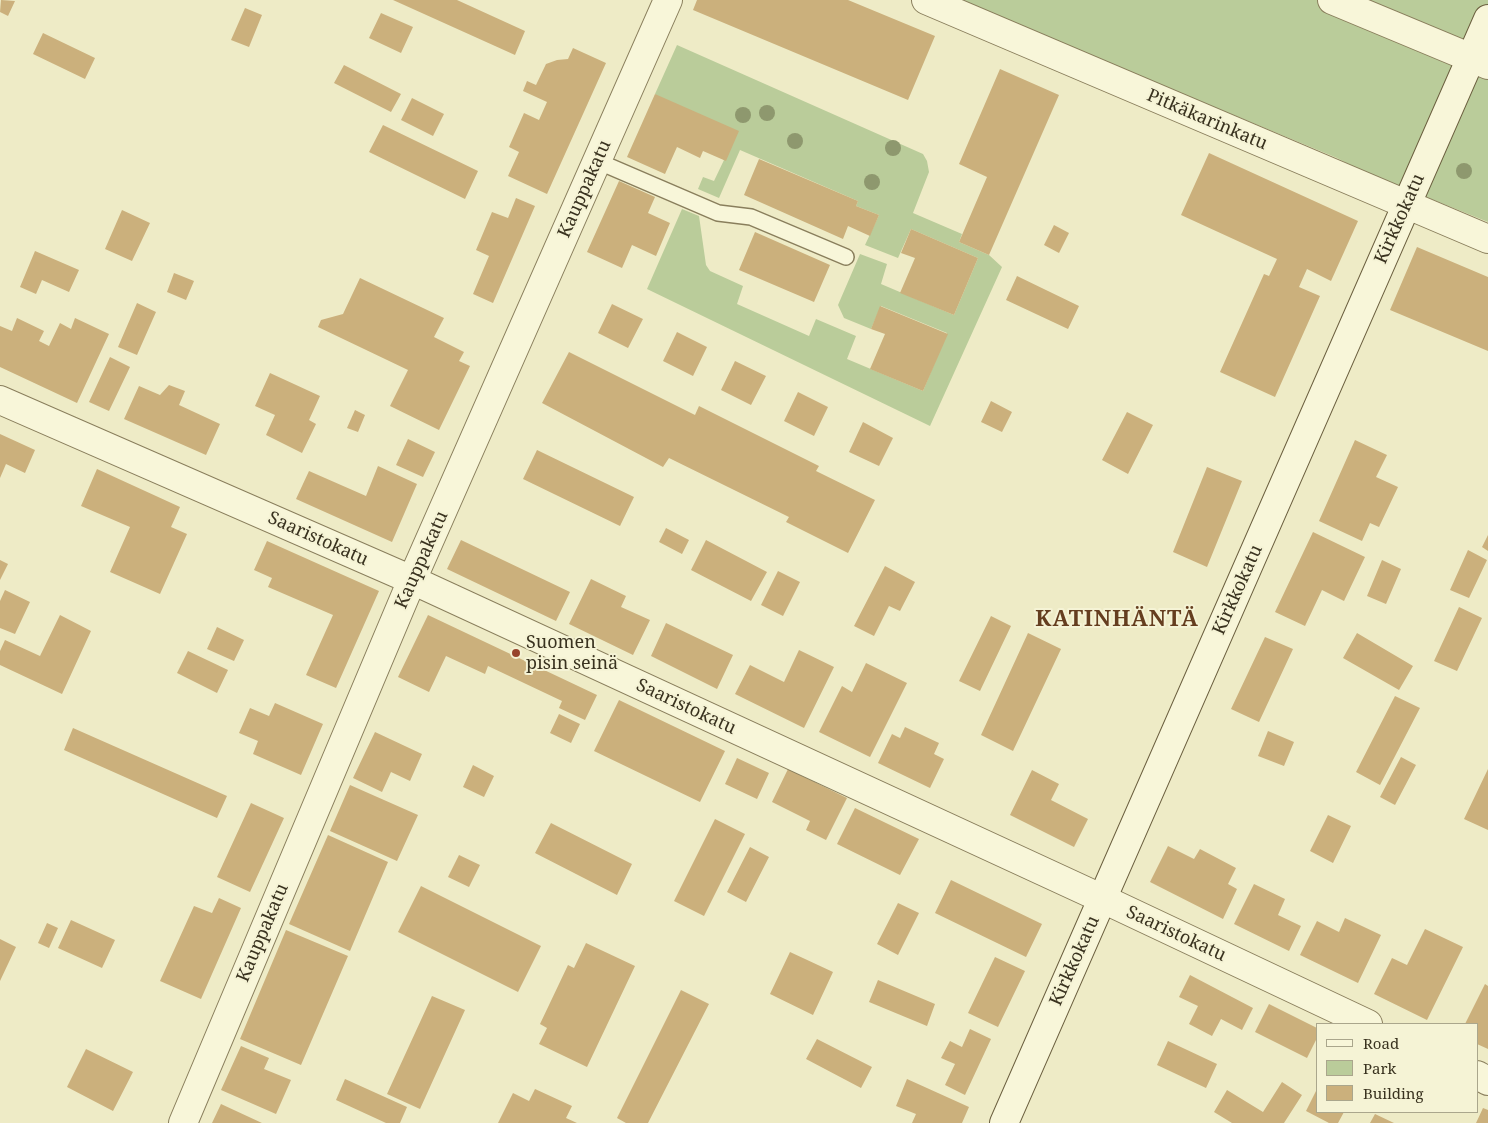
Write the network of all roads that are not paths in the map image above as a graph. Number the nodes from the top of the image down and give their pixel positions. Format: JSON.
{"nodes":[{"id":1,"x":668,"y":0,"type":"edge"},
{"id":2,"x":926,"y":0,"type":"edge"},
{"id":3,"x":1332,"y":0,"type":"edge"},
{"id":4,"x":1488,"y":19,"type":"edge"},
{"id":5,"x":1480,"y":61,"type":"edge"},
{"id":6,"x":597,"y":161,"type":"junction"},
{"id":7,"x":1406,"y":204,"type":"junction"},
{"id":8,"x":1488,"y":239,"type":"edge"},
{"id":9,"x":846,"y":257,"type":"dead end"},
{"id":10,"x":0,"y":400,"type":"edge"},
{"id":11,"x":412,"y":580,"type":"junction"},
{"id":12,"x":1103,"y":899,"type":"junction"},
{"id":13,"x":1366,"y":1023,"type":"edge"},
{"id":14,"x":183,"y":1123,"type":"edge"},
{"id":15,"x":1004,"y":1123,"type":"edge"}],
"edges":[{"from":1,"to":6,"type":"street","name":"Kauppakatu"},
{"from":2,"to":7,"type":"street","name":"Pitkäkarinkatu"},
{"from":3,"to":5,"type":"street"},
{"from":4,"to":5,"type":"street","name":"Kirkkokatu"},
{"from":5,"to":7,"type":"street","name":"Kirkkokatu"},
{"from":6,"to":9,"type":"lane"},
{"from":6,"to":11,"type":"street","name":"Kauppakatu"},
{"from":7,"to":8,"type":"street","name":"Pitkäkarinkatu"},
{"from":7,"to":12,"type":"street","name":"Kirkkokatu"},
{"from":10,"to":11,"type":"street","name":"Saaristokatu"},
{"from":11,"to":12,"type":"street","name":"Saaristokatu"},
{"from":11,"to":14,"type":"street","name":"Kauppakatu"},
{"from":12,"to":13,"type":"street","name":"Saaristokatu"},
{"from":12,"to":15,"type":"street","name":"Kirkkokatu"}]}
